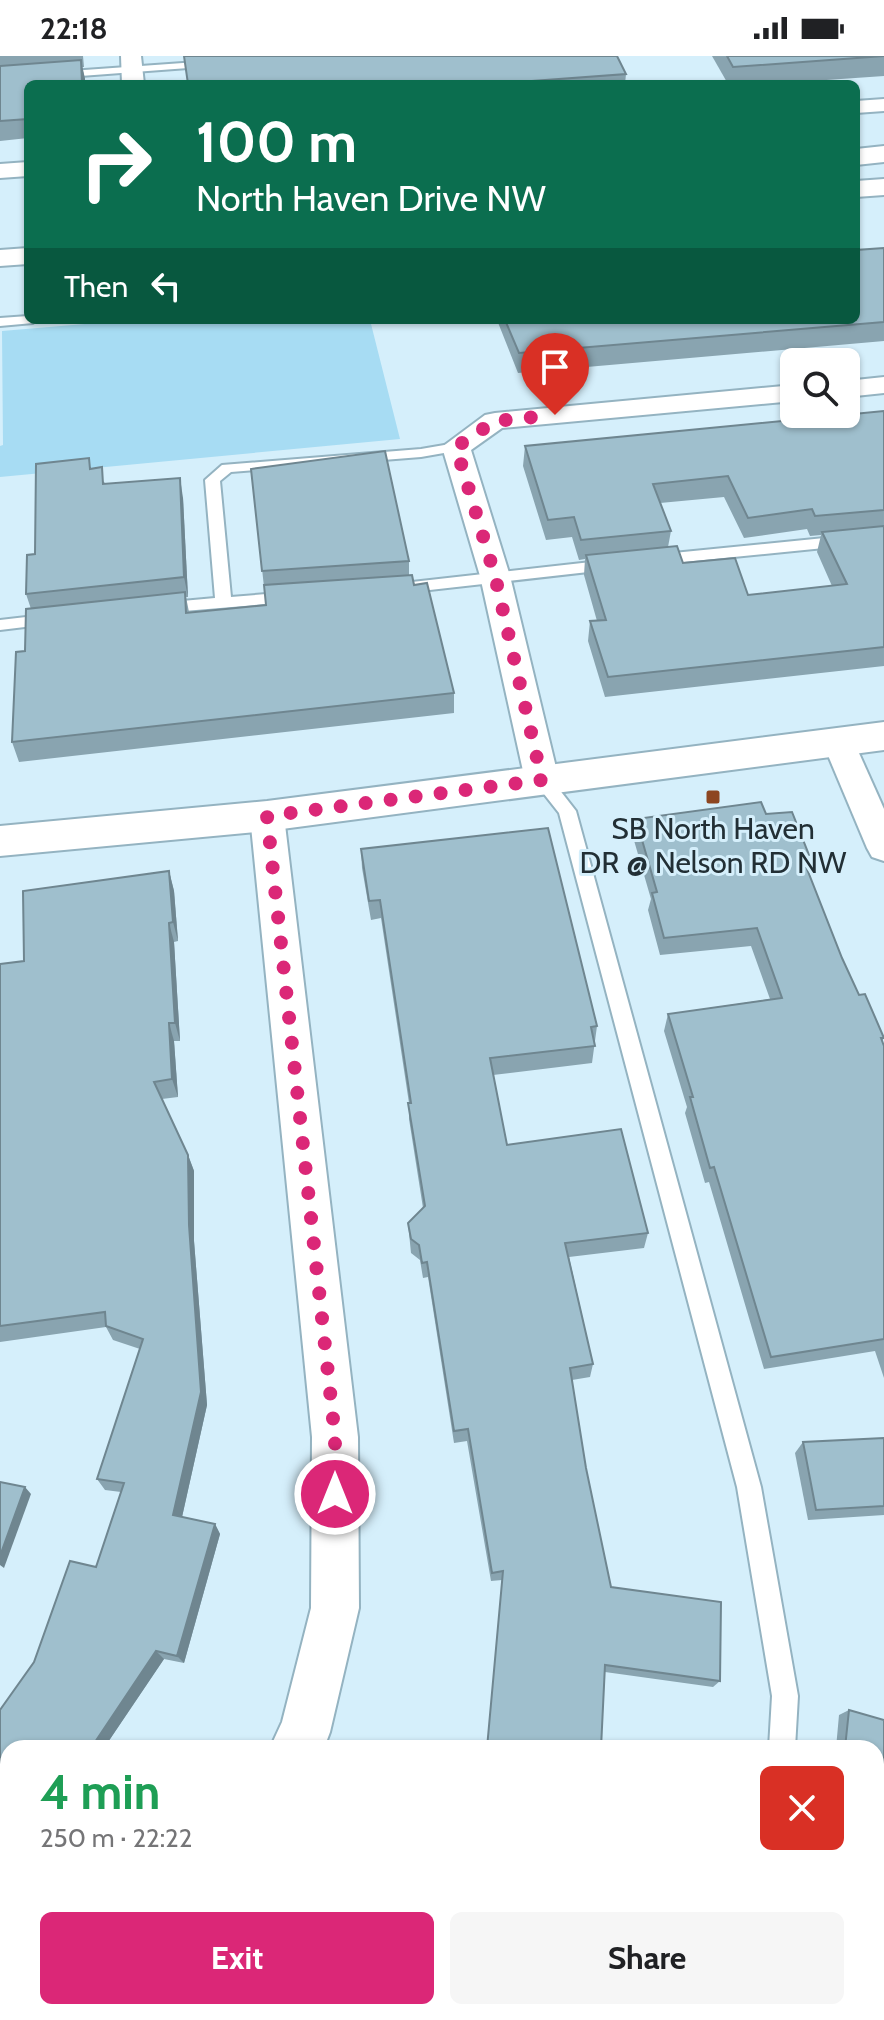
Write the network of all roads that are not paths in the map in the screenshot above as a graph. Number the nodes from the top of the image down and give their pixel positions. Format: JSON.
{"nodes":[{"id":1,"x":222,"y":63,"type":"edge"},
{"id":2,"x":132,"y":70,"type":"edge"},
{"id":3,"x":0,"y":79,"type":"edge"},
{"id":4,"x":884,"y":105,"type":"edge"},
{"id":5,"x":860,"y":107,"type":"edge"},
{"id":6,"x":884,"y":154,"type":"edge"},
{"id":7,"x":860,"y":157,"type":"edge"},
{"id":8,"x":24,"y":169,"type":"edge"},
{"id":9,"x":0,"y":171,"type":"edge"},
{"id":10,"x":884,"y":187,"type":"edge"},
{"id":11,"x":860,"y":189,"type":"edge"},
{"id":12,"x":24,"y":256,"type":"edge"},
{"id":13,"x":0,"y":258,"type":"edge"},
{"id":14,"x":24,"y":320,"type":"edge"},
{"id":15,"x":0,"y":322,"type":"edge"},
{"id":16,"x":884,"y":385,"type":"edge"},
{"id":17,"x":860,"y":388,"type":"edge"},
{"id":18,"x":780,"y":394,"type":"edge"},
{"id":19,"x":456,"y":447,"type":"junction"},
{"id":20,"x":884,"y":537,"type":"edge"},
{"id":21,"x":495,"y":576,"type":"junction"},
{"id":22,"x":393,"y":589,"type":"edge"},
{"id":23,"x":300,"y":596,"type":"edge"},
{"id":24,"x":223,"y":601,"type":"junction"},
{"id":25,"x":149,"y":609,"type":"edge"},
{"id":26,"x":74,"y":617,"type":"edge"},
{"id":27,"x":0,"y":625,"type":"edge"},
{"id":28,"x":884,"y":736,"type":"edge"},
{"id":29,"x":838,"y":741,"type":"junction"},
{"id":30,"x":542,"y":780,"type":"junction"},
{"id":31,"x":267,"y":816,"type":"junction"},
{"id":32,"x":0,"y":841,"type":"edge"},
{"id":33,"x":884,"y":848,"type":"edge"},
{"id":34,"x":300,"y":1740,"type":"edge"},
{"id":35,"x":782,"y":1740,"type":"edge"}],
"edges":[{"from":1,"to":2,"type":"lane"},
{"from":2,"to":3,"type":"lane"},
{"from":4,"to":5,"type":"street"},
{"from":6,"to":7,"type":"street"},
{"from":8,"to":9,"type":"street"},
{"from":10,"to":11,"type":"street"},
{"from":12,"to":13,"type":"street"},
{"from":14,"to":15,"type":"lane"},
{"from":16,"to":17,"type":"street"},
{"from":18,"to":19,"type":"street"},
{"from":19,"to":21,"type":"street"},
{"from":19,"to":24,"type":"lane"},
{"from":20,"to":21,"type":"lane"},
{"from":21,"to":22,"type":"lane"},
{"from":21,"to":30,"type":"street"},
{"from":23,"to":24,"type":"lane"},
{"from":24,"to":25,"type":"lane"},
{"from":26,"to":27,"type":"lane"},
{"from":28,"to":29,"type":"street"},
{"from":29,"to":30,"type":"street"},
{"from":29,"to":33,"type":"street"},
{"from":30,"to":31,"type":"street"},
{"from":30,"to":35,"type":"lane"},
{"from":31,"to":32,"type":"street"},
{"from":31,"to":34,"type":"street"}]}
